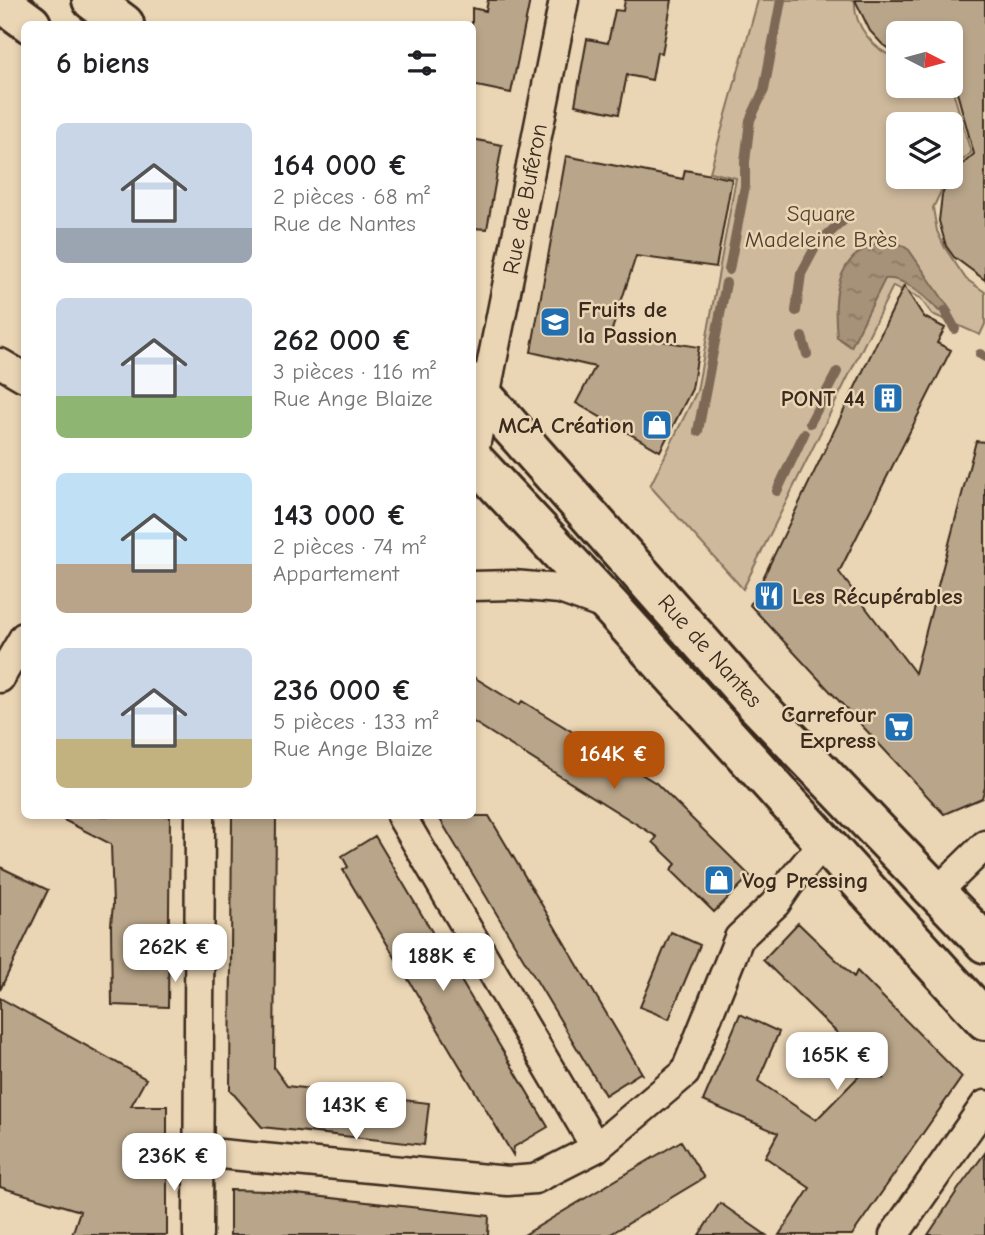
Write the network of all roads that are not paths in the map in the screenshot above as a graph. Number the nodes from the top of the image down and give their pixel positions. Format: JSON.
{"nodes":[{"id":1,"x":92,"y":0,"type":"edge"},
{"id":2,"x":564,"y":0,"type":"edge"},
{"id":3,"x":0,"y":1,"type":"edge"},
{"id":4,"x":28,"y":21,"type":"edge"},
{"id":5,"x":120,"y":21,"type":"edge"},
{"id":6,"x":0,"y":363,"type":"edge"},
{"id":7,"x":21,"y":375,"type":"edge"},
{"id":8,"x":479,"y":391,"type":"edge"},
{"id":9,"x":476,"y":426,"type":"edge"},
{"id":10,"x":476,"y":463,"type":"edge"},
{"id":11,"x":476,"y":586,"type":"edge"},
{"id":12,"x":611,"y":607,"type":"junction"},
{"id":13,"x":21,"y":642,"type":"edge"},
{"id":14,"x":0,"y":678,"type":"edge"},
{"id":15,"x":200,"y":819,"type":"edge"},
{"id":16,"x":403,"y":819,"type":"edge"},
{"id":17,"x":824,"y":842,"type":"junction"},
{"id":18,"x":985,"y":845,"type":"edge"},
{"id":19,"x":937,"y":892,"type":"junction"},
{"id":20,"x":985,"y":943,"type":"edge"},
{"id":21,"x":985,"y":1020,"type":"edge"},
{"id":22,"x":985,"y":1105,"type":"edge"},
{"id":23,"x":596,"y":1148,"type":"junction"},
{"id":24,"x":199,"y":1152,"type":"junction"},
{"id":25,"x":198,"y":1235,"type":"edge"},
{"id":26,"x":894,"y":1235,"type":"edge"}],
"edges":[{"from":1,"to":5,"type":"main road"},
{"from":2,"to":8,"type":"street","name":"Rue de Buféron"},
{"from":3,"to":4,"type":"main road"},
{"from":6,"to":7,"type":"street"},
{"from":8,"to":9,"type":"street","name":"Rue de Nantes"},
{"from":8,"to":19,"type":"main road","name":"Rue de Nantes"},
{"from":10,"to":12,"type":"main road","name":"Rue de Nantes"},
{"from":11,"to":12,"type":"street","name":"Rue de Nantes"},
{"from":12,"to":17,"type":"main road","name":"Rue de Nantes"},
{"from":13,"to":14,"type":"street"},
{"from":15,"to":24,"type":"street"},
{"from":16,"to":23,"type":"street"},
{"from":17,"to":21,"type":"main road","name":"Rue de Nantes"},
{"from":17,"to":23,"type":"street"},
{"from":18,"to":19,"type":"street"},
{"from":19,"to":20,"type":"main road","name":"Rue de Nantes"},
{"from":22,"to":26,"type":"street"},
{"from":23,"to":24,"type":"street"},
{"from":24,"to":25,"type":"street"}]}
